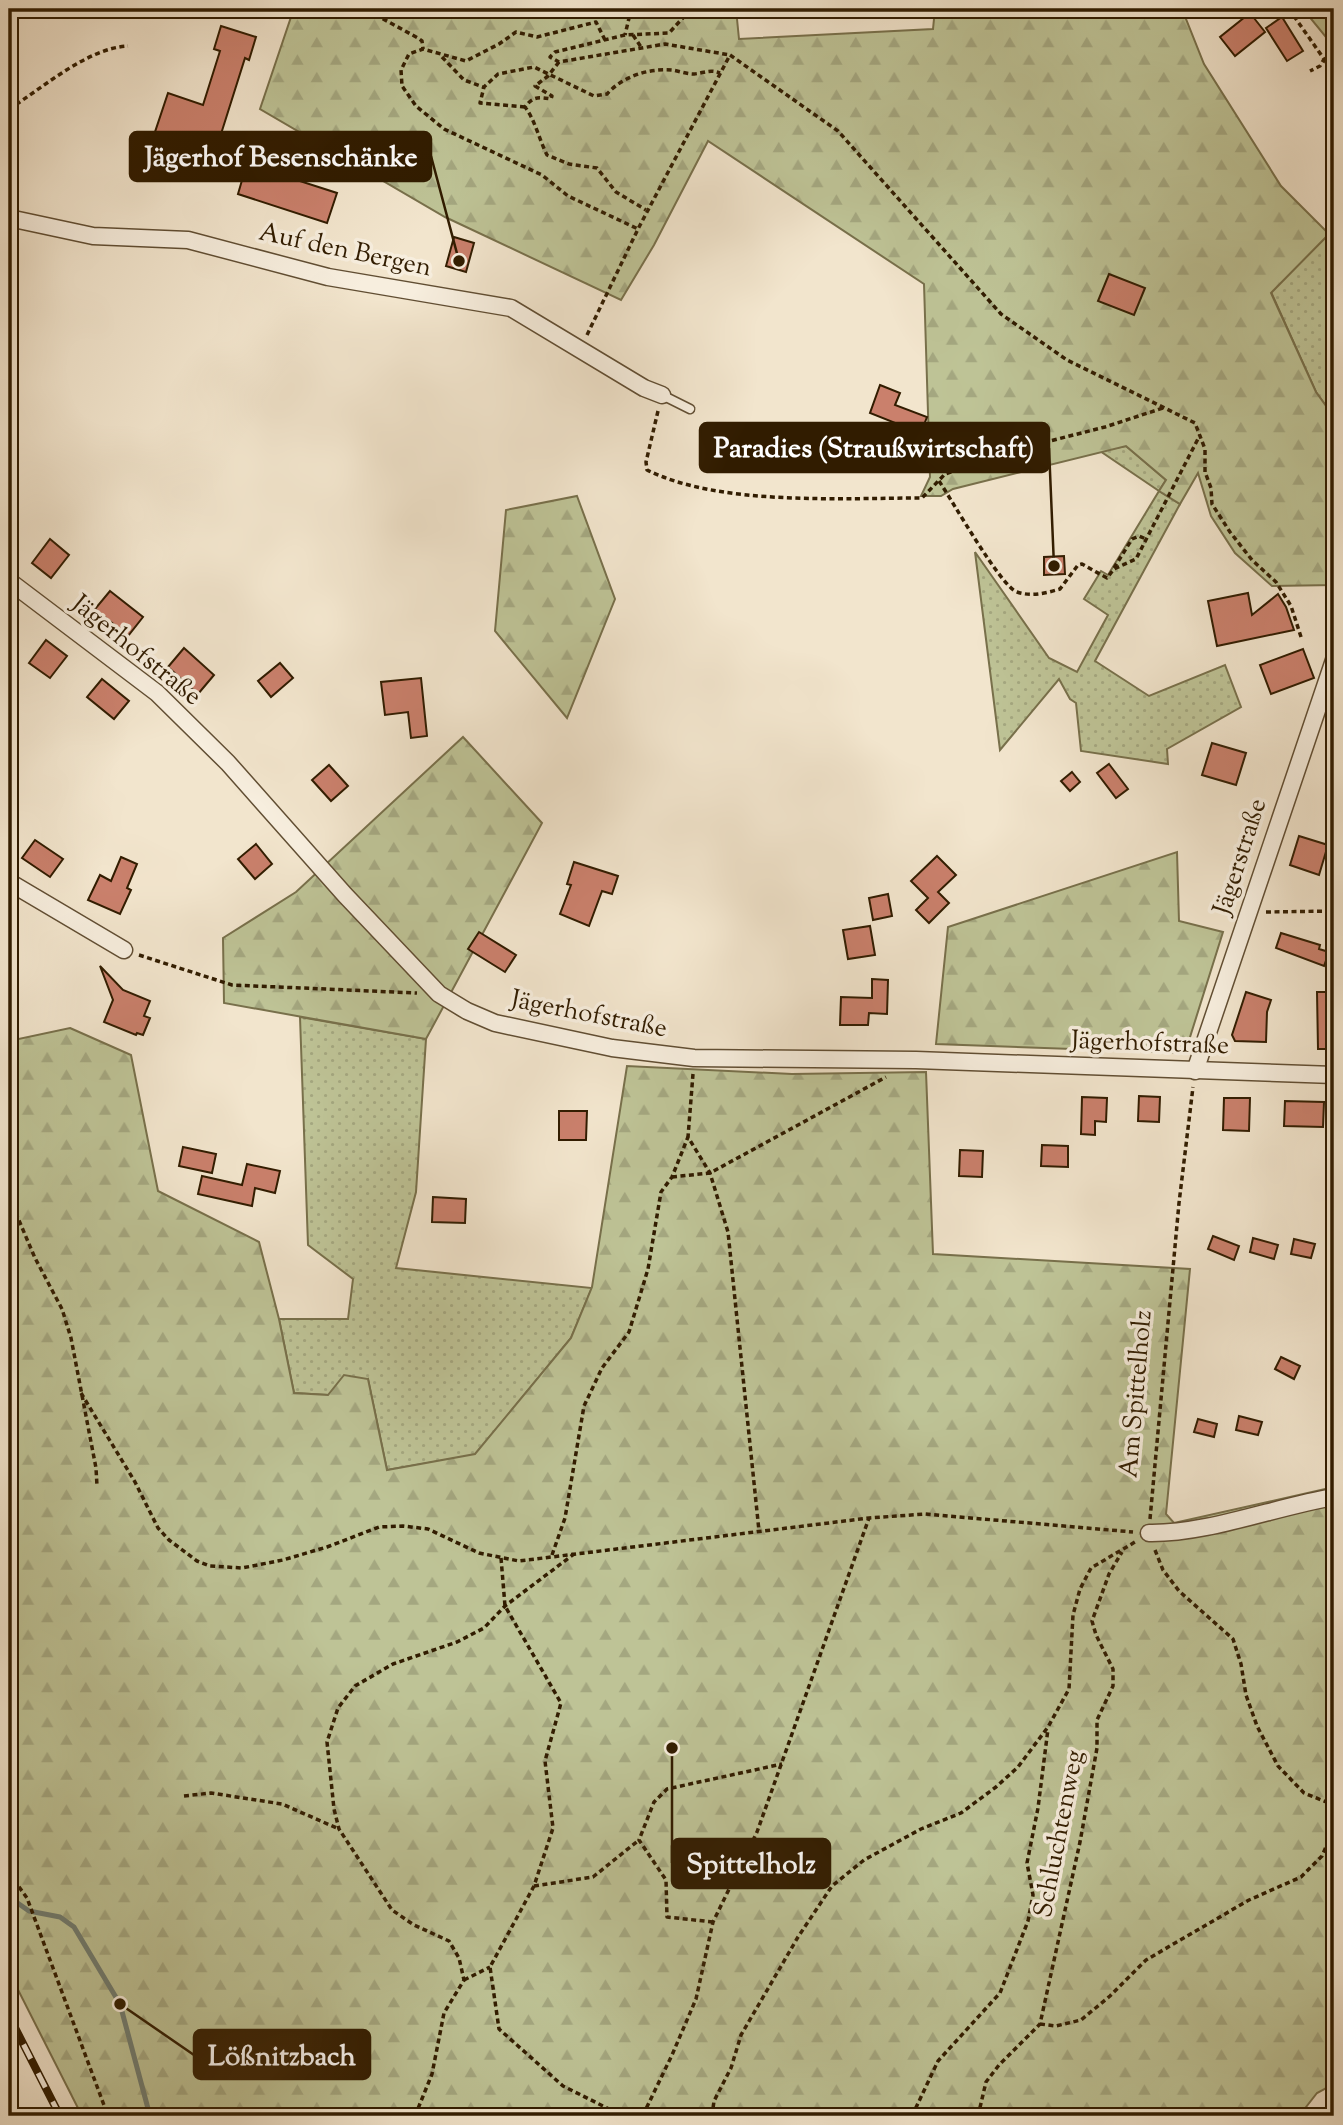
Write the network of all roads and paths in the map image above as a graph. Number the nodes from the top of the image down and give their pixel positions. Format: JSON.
{"nodes":[{"id":1,"x":369,"y":9,"type":"edge"},
{"id":2,"x":624,"y":9,"type":"edge"},
{"id":3,"x":691,"y":9,"type":"edge"},
{"id":4,"x":1289,"y":9,"type":"edge"},
{"id":5,"x":633,"y":34,"type":"junction"},
{"id":6,"x":625,"y":35,"type":"junction"},
{"id":7,"x":606,"y":40,"type":"junction"},
{"id":8,"x":128,"y":46,"type":"dead end"},
{"id":9,"x":642,"y":48,"type":"junction"},
{"id":10,"x":423,"y":49,"type":"junction"},
{"id":11,"x":441,"y":55,"type":"junction"},
{"id":12,"x":730,"y":55,"type":"junction"},
{"id":13,"x":1324,"y":59,"type":"junction"},
{"id":14,"x":559,"y":62,"type":"junction"},
{"id":15,"x":1310,"y":71,"type":"dead end"},
{"id":16,"x":720,"y":73,"type":"junction"},
{"id":17,"x":550,"y":74,"type":"junction"},
{"id":18,"x":1334,"y":74,"type":"edge"},
{"id":19,"x":484,"y":88,"type":"junction"},
{"id":20,"x":525,"y":107,"type":"junction"},
{"id":21,"x":9,"y":109,"type":"edge"},
{"id":22,"x":647,"y":211,"type":"junction"},
{"id":23,"x":9,"y":218,"type":"edge"},
{"id":24,"x":638,"y":229,"type":"junction"},
{"id":25,"x":580,"y":350,"type":"junction"},
{"id":26,"x":662,"y":395,"type":"junction"},
{"id":27,"x":1163,"y":408,"type":"junction"},
{"id":28,"x":690,"y":409,"type":"dead end"},
{"id":29,"x":1199,"y":435,"type":"junction"},
{"id":30,"x":939,"y":481,"type":"junction"},
{"id":31,"x":1146,"y":539,"type":"junction"},
{"id":32,"x":1114,"y":569,"type":"junction"},
{"id":33,"x":9,"y":582,"type":"edge"},
{"id":34,"x":1302,"y":640,"type":"dead end"},
{"id":35,"x":1334,"y":660,"type":"edge"},
{"id":36,"x":9,"y":883,"type":"edge"},
{"id":37,"x":1334,"y":911,"type":"edge"},
{"id":38,"x":1248,"y":913,"type":"junction"},
{"id":39,"x":124,"y":950,"type":"joint"},
{"id":40,"x":439,"y":994,"type":"junction"},
{"id":41,"x":694,"y":1058,"type":"junction"},
{"id":42,"x":916,"y":1060,"type":"junction"},
{"id":43,"x":1195,"y":1070,"type":"junction"},
{"id":44,"x":1334,"y":1075,"type":"edge"},
{"id":45,"x":688,"y":1137,"type":"junction"},
{"id":46,"x":710,"y":1173,"type":"junction"},
{"id":47,"x":672,"y":1177,"type":"junction"},
{"id":48,"x":9,"y":1197,"type":"edge"},
{"id":49,"x":81,"y":1393,"type":"junction"},
{"id":50,"x":97,"y":1486,"type":"dead end"},
{"id":51,"x":1334,"y":1496,"type":"edge"},
{"id":52,"x":869,"y":1518,"type":"junction"},
{"id":53,"x":759,"y":1531,"type":"junction"},
{"id":54,"x":1149,"y":1533,"type":"junction"},
{"id":55,"x":1123,"y":1549,"type":"junction"},
{"id":56,"x":576,"y":1553,"type":"junction"},
{"id":57,"x":552,"y":1556,"type":"junction"},
{"id":58,"x":501,"y":1558,"type":"junction"},
{"id":59,"x":505,"y":1606,"type":"junction"},
{"id":60,"x":1048,"y":1727,"type":"junction"},
{"id":61,"x":782,"y":1764,"type":"junction"},
{"id":62,"x":184,"y":1796,"type":"dead end"},
{"id":63,"x":1334,"y":1805,"type":"edge"},
{"id":64,"x":1334,"y":1828,"type":"edge"},
{"id":65,"x":339,"y":1829,"type":"junction"},
{"id":66,"x":639,"y":1840,"type":"junction"},
{"id":67,"x":9,"y":1873,"type":"edge"},
{"id":68,"x":534,"y":1886,"type":"junction"},
{"id":69,"x":713,"y":1922,"type":"junction"},
{"id":70,"x":491,"y":1967,"type":"junction"},
{"id":71,"x":464,"y":1980,"type":"junction"},
{"id":72,"x":1040,"y":2024,"type":"junction"},
{"id":73,"x":108,"y":2116,"type":"edge"},
{"id":74,"x":415,"y":2116,"type":"edge"},
{"id":75,"x":623,"y":2116,"type":"edge"},
{"id":76,"x":645,"y":2116,"type":"edge"},
{"id":77,"x":712,"y":2116,"type":"edge"},
{"id":78,"x":912,"y":2116,"type":"edge"},
{"id":79,"x":978,"y":2116,"type":"edge"}],
"edges":[{"from":1,"to":10,"type":"path"},
{"from":2,"to":6,"type":"path"},
{"from":3,"to":5,"type":"path"},
{"from":4,"to":13,"type":"path"},
{"from":5,"to":6,"type":"path"},
{"from":5,"to":9,"type":"path"},
{"from":6,"to":7,"type":"path"},
{"from":7,"to":11,"type":"path"},
{"from":7,"to":14,"type":"path"},
{"from":8,"to":21,"type":"path"},
{"from":9,"to":12,"type":"path"},
{"from":9,"to":14,"type":"path"},
{"from":10,"to":11,"type":"path"},
{"from":10,"to":24,"type":"path"},
{"from":11,"to":19,"type":"path"},
{"from":12,"to":16,"type":"path"},
{"from":12,"to":27,"type":"path"},
{"from":13,"to":15,"type":"path"},
{"from":13,"to":18,"type":"path"},
{"from":14,"to":17,"type":"path"},
{"from":16,"to":17,"type":"path"},
{"from":16,"to":22,"type":"path"},
{"from":17,"to":19,"type":"path"},
{"from":17,"to":20,"type":"path"},
{"from":19,"to":20,"type":"path"},
{"from":20,"to":22,"type":"path"},
{"from":22,"to":24,"type":"path"},
{"from":23,"to":25,"type":"street","name":"Auf den Bergen"},
{"from":24,"to":25,"type":"path"},
{"from":25,"to":26,"type":"street","name":"Auf den Bergen"},
{"from":26,"to":28,"type":"lane","name":"Auf den Bergen"},
{"from":26,"to":30,"type":"path"},
{"from":27,"to":29,"type":"path"},
{"from":27,"to":30,"type":"path"},
{"from":29,"to":31,"type":"path"},
{"from":29,"to":34,"type":"path"},
{"from":30,"to":32,"type":"path"},
{"from":31,"to":32,"type":"path"},
{"from":31,"to":32,"type":"path"},
{"from":33,"to":40,"type":"street","name":"Jägerhofstraße"},
{"from":35,"to":38,"type":"street","name":"Jägerstraße"},
{"from":36,"to":39,"type":"street"},
{"from":37,"to":38,"type":"path"},
{"from":38,"to":43,"type":"street","name":"Jägerstraße"},
{"from":39,"to":40,"type":"path"},
{"from":40,"to":41,"type":"street","name":"Jägerhofstraße"},
{"from":41,"to":42,"type":"street","name":"Jägerhofstraße"},
{"from":41,"to":45,"type":"path"},
{"from":42,"to":43,"type":"street","name":"Jägerhofstraße"},
{"from":42,"to":46,"type":"path"},
{"from":43,"to":44,"type":"street","name":"Jägerhofstraße"},
{"from":43,"to":54,"type":"path","name":"Am Spittelholz"},
{"from":45,"to":46,"type":"path"},
{"from":45,"to":47,"type":"path"},
{"from":46,"to":47,"type":"path"},
{"from":46,"to":53,"type":"path"},
{"from":47,"to":57,"type":"path"},
{"from":48,"to":49,"type":"path"},
{"from":49,"to":50,"type":"path"},
{"from":49,"to":58,"type":"path"},
{"from":51,"to":54,"type":"street"},
{"from":52,"to":53,"type":"path"},
{"from":52,"to":54,"type":"path"},
{"from":52,"to":61,"type":"path"},
{"from":53,"to":56,"type":"path"},
{"from":54,"to":55,"type":"path"},
{"from":54,"to":63,"type":"path"},
{"from":55,"to":60,"type":"path"},
{"from":55,"to":72,"type":"path","name":"Schluchtenweg"},
{"from":56,"to":57,"type":"path"},
{"from":56,"to":59,"type":"path"},
{"from":57,"to":58,"type":"path"},
{"from":58,"to":59,"type":"path"},
{"from":59,"to":65,"type":"path"},
{"from":59,"to":68,"type":"path"},
{"from":60,"to":77,"type":"path"},
{"from":60,"to":78,"type":"path"},
{"from":61,"to":66,"type":"path"},
{"from":61,"to":69,"type":"path"},
{"from":62,"to":65,"type":"path"},
{"from":64,"to":72,"type":"path"},
{"from":65,"to":71,"type":"path"},
{"from":66,"to":68,"type":"path"},
{"from":66,"to":69,"type":"path"},
{"from":67,"to":73,"type":"path"},
{"from":68,"to":70,"type":"path"},
{"from":69,"to":76,"type":"path"},
{"from":70,"to":71,"type":"path"},
{"from":70,"to":75,"type":"path"},
{"from":71,"to":74,"type":"path"},
{"from":72,"to":79,"type":"path"}]}
